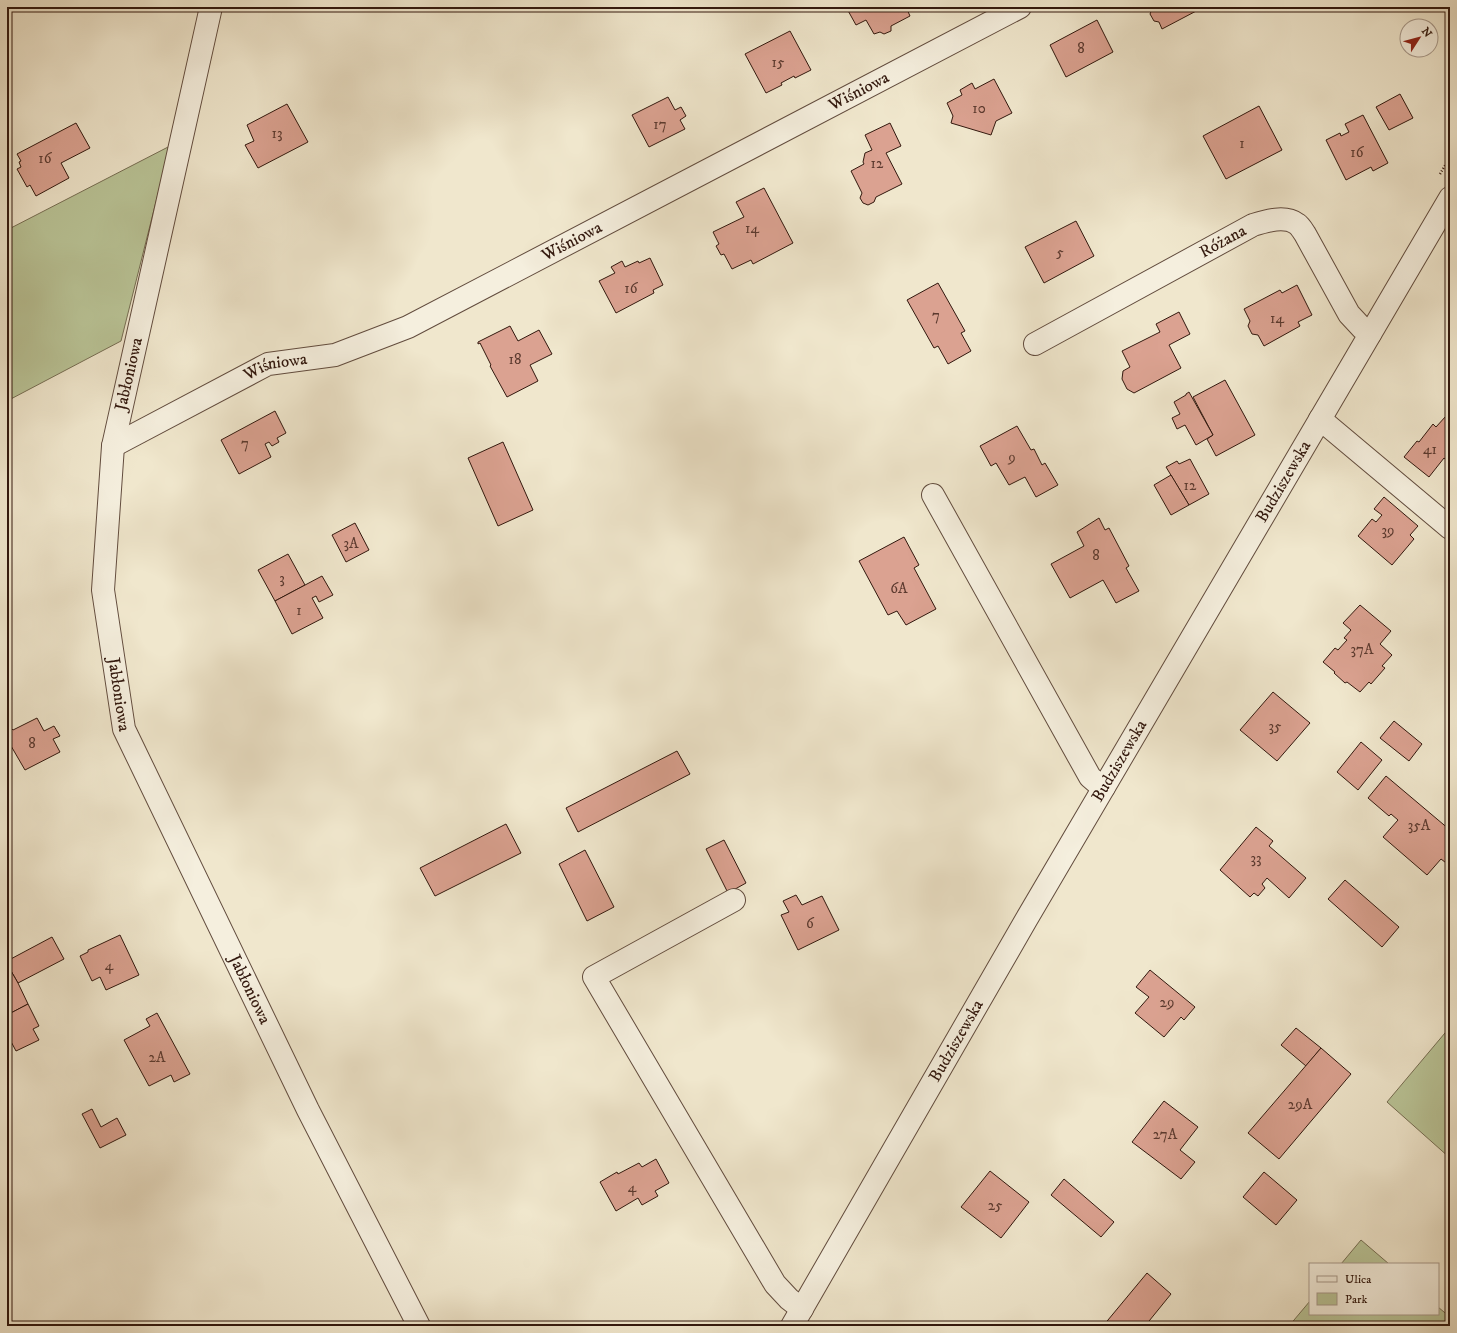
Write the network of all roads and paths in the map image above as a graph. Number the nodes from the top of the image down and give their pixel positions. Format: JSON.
{"nodes":[{"id":1,"x":210,"y":7,"type":"edge"},
{"id":2,"x":1020,"y":7,"type":"edge"},
{"id":3,"x":1450,"y":198,"type":"edge"},
{"id":4,"x":1370,"y":334,"type":"junction"},
{"id":5,"x":1035,"y":344,"type":"dead end"},
{"id":6,"x":1320,"y":418,"type":"junction"},
{"id":7,"x":113,"y":446,"type":"junction"},
{"id":8,"x":933,"y":495,"type":"dead end"},
{"id":9,"x":1450,"y":528,"type":"edge"},
{"id":10,"x":1104,"y":787,"type":"junction"},
{"id":11,"x":734,"y":900,"type":"dead end"},
{"id":12,"x":797,"y":1318,"type":"edge"},
{"id":13,"x":419,"y":1326,"type":"edge"}],
"edges":[{"from":1,"to":7,"type":"street","name":"Jabłoniowa"},
{"from":2,"to":7,"type":"street","name":"Wiśniowa"},
{"from":3,"to":4,"type":"street","name":"Budziszewska"},
{"from":4,"to":5,"type":"street","name":"Różana"},
{"from":4,"to":6,"type":"street","name":"Budziszewska"},
{"from":6,"to":9,"type":"street"},
{"from":6,"to":10,"type":"street","name":"Budziszewska"},
{"from":7,"to":13,"type":"street","name":"Jabłoniowa"},
{"from":8,"to":10,"type":"street"},
{"from":10,"to":12,"type":"street","name":"Budziszewska"},
{"from":11,"to":12,"type":"street"}]}
